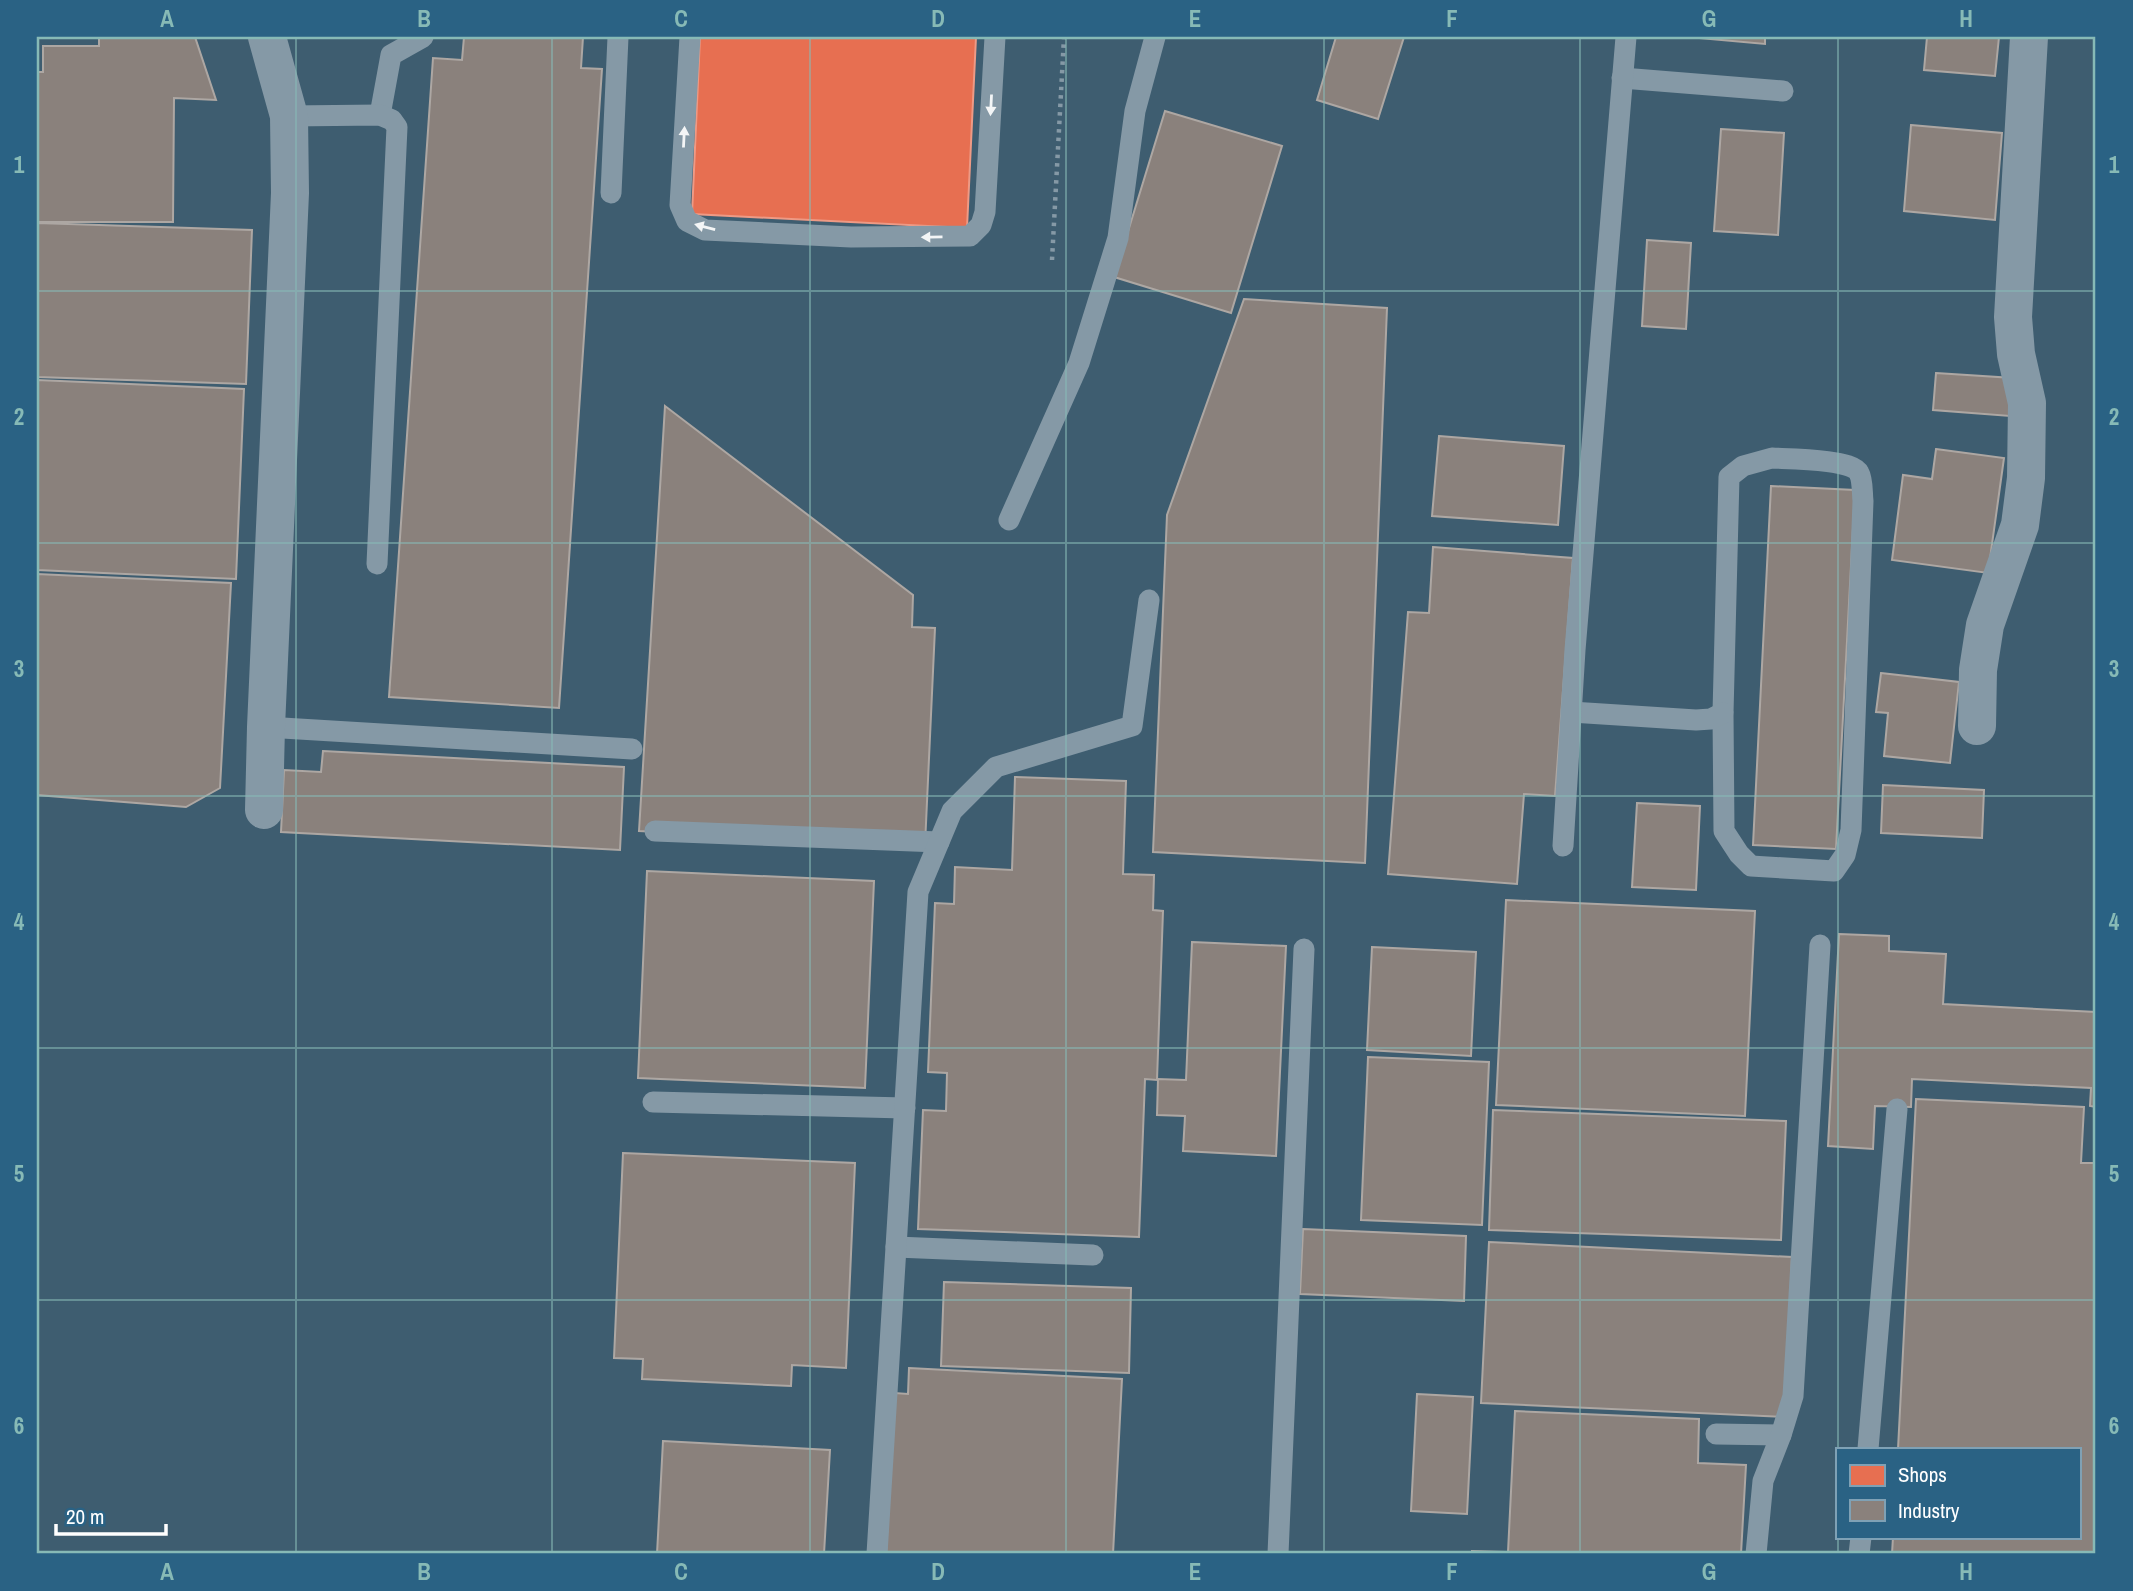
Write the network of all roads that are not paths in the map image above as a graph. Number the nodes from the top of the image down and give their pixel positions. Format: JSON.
{"nodes":[{"id":1,"x":270,"y":37,"type":"edge"},
{"id":2,"x":423,"y":37,"type":"edge"},
{"id":3,"x":618,"y":37,"type":"edge"},
{"id":4,"x":690,"y":37,"type":"edge"},
{"id":5,"x":995,"y":37,"type":"edge"},
{"id":6,"x":1155,"y":37,"type":"edge"},
{"id":7,"x":1626,"y":37,"type":"edge"},
{"id":8,"x":2029,"y":37,"type":"edge"},
{"id":9,"x":1622,"y":78,"type":"junction"},
{"id":10,"x":1783,"y":91,"type":"dead end"},
{"id":11,"x":289,"y":116,"type":"junction"},
{"id":12,"x":380,"y":116,"type":"junction"},
{"id":13,"x":611,"y":192,"type":"dead end"},
{"id":14,"x":1009,"y":520,"type":"dead end"},
{"id":15,"x":377,"y":564,"type":"dead end"},
{"id":16,"x":1149,"y":600,"type":"dead end"},
{"id":17,"x":1571,"y":712,"type":"junction"},
{"id":18,"x":1723,"y":713,"type":"junction"},
{"id":19,"x":1977,"y":726,"type":"dead end"},
{"id":20,"x":266,"y":727,"type":"junction"},
{"id":21,"x":632,"y":750,"type":"dead end"},
{"id":22,"x":264,"y":810,"type":"dead end"},
{"id":23,"x":655,"y":831,"type":"dead end"},
{"id":24,"x":939,"y":842,"type":"junction"},
{"id":25,"x":1563,"y":846,"type":"dead end"},
{"id":26,"x":1820,"y":945,"type":"dead end"},
{"id":27,"x":1304,"y":949,"type":"dead end"},
{"id":28,"x":653,"y":1102,"type":"dead end"},
{"id":29,"x":905,"y":1108,"type":"junction"},
{"id":30,"x":1897,"y":1109,"type":"dead end"},
{"id":31,"x":896,"y":1247,"type":"junction"},
{"id":32,"x":1093,"y":1255,"type":"dead end"},
{"id":33,"x":1716,"y":1434,"type":"dead end"},
{"id":34,"x":1781,"y":1435,"type":"junction"},
{"id":35,"x":1868,"y":1448,"type":"edge"},
{"id":36,"x":877,"y":1554,"type":"edge"},
{"id":37,"x":1278,"y":1554,"type":"edge"},
{"id":38,"x":1756,"y":1554,"type":"edge"}],
"edges":[{"from":1,"to":11,"type":"street"},
{"from":2,"to":12,"type":"lane"},
{"from":3,"to":13,"type":"lane"},
{"from":5,"to":4,"type":"lane","one_way":true},
{"from":6,"to":14,"type":"lane"},
{"from":7,"to":9,"type":"lane"},
{"from":8,"to":19,"type":"street"},
{"from":9,"to":10,"type":"lane"},
{"from":9,"to":17,"type":"lane"},
{"from":11,"to":12,"type":"lane"},
{"from":11,"to":20,"type":"street"},
{"from":12,"to":15,"type":"lane"},
{"from":16,"to":24,"type":"lane"},
{"from":17,"to":18,"type":"lane"},
{"from":17,"to":25,"type":"lane"},
{"from":18,"to":18,"type":"lane"},
{"from":20,"to":21,"type":"lane"},
{"from":20,"to":22,"type":"street"},
{"from":23,"to":24,"type":"lane"},
{"from":24,"to":29,"type":"lane"},
{"from":26,"to":34,"type":"lane"},
{"from":27,"to":37,"type":"lane"},
{"from":28,"to":29,"type":"lane"},
{"from":29,"to":31,"type":"lane"},
{"from":30,"to":35,"type":"lane"},
{"from":31,"to":32,"type":"lane"},
{"from":31,"to":36,"type":"lane"},
{"from":33,"to":34,"type":"lane"},
{"from":34,"to":38,"type":"lane"}]}
